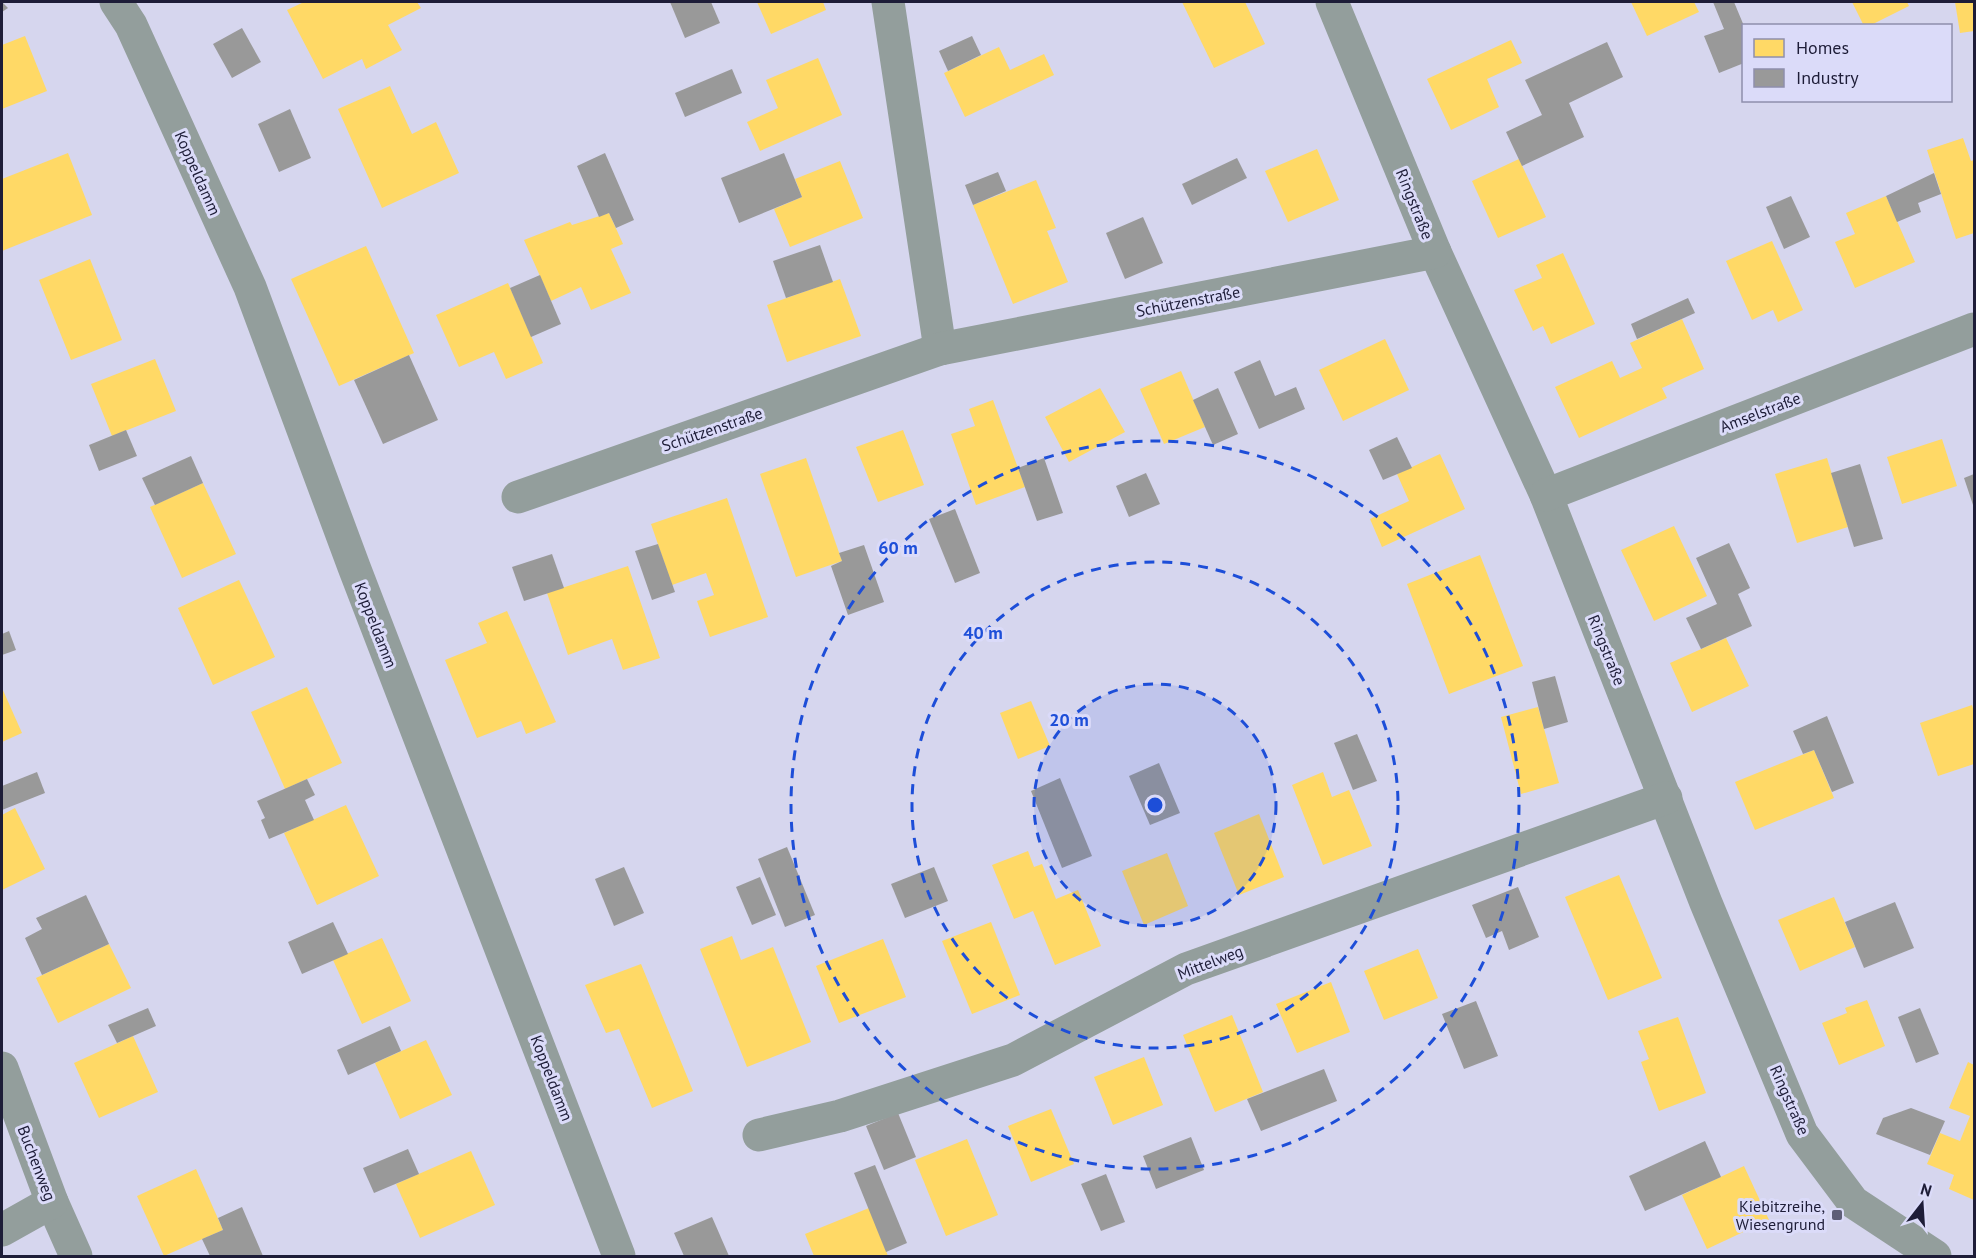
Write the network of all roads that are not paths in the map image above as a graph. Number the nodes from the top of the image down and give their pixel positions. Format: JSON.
{"nodes":[{"id":1,"x":116,"y":2,"type":"edge"},
{"id":2,"x":888,"y":2,"type":"edge"},
{"id":3,"x":1332,"y":2,"type":"edge"},
{"id":4,"x":1435,"y":252,"type":"junction"},
{"id":5,"x":1974,"y":329,"type":"edge"},
{"id":6,"x":940,"y":349,"type":"junction"},
{"id":7,"x":1546,"y":495,"type":"junction"},
{"id":8,"x":518,"y":497,"type":"dead end"},
{"id":9,"x":1666,"y":798,"type":"junction"},
{"id":10,"x":2,"y":1068,"type":"edge"},
{"id":11,"x":759,"y":1135,"type":"dead end"},
{"id":12,"x":52,"y":1202,"type":"junction"},
{"id":13,"x":2,"y":1230,"type":"edge"},
{"id":14,"x":76,"y":1257,"type":"edge"},
{"id":15,"x":619,"y":1257,"type":"edge"},
{"id":16,"x":1935,"y":1257,"type":"edge"}],
"edges":[{"from":1,"to":15,"type":"street","name":"Koppeldamm"},
{"from":2,"to":6,"type":"street"},
{"from":3,"to":4,"type":"street","name":"Ringstraße"},
{"from":4,"to":6,"type":"street","name":"Schützenstraße"},
{"from":4,"to":7,"type":"street","name":"Ringstraße"},
{"from":5,"to":7,"type":"street","name":"Amselstraße"},
{"from":6,"to":8,"type":"street","name":"Schützenstraße"},
{"from":7,"to":9,"type":"street","name":"Ringstraße"},
{"from":9,"to":11,"type":"street","name":"Mittelweg"},
{"from":9,"to":16,"type":"street","name":"Ringstraße"},
{"from":10,"to":12,"type":"street","name":"Buchenweg"},
{"from":12,"to":13,"type":"street"},
{"from":12,"to":14,"type":"street","name":"Buchenweg"}]}
